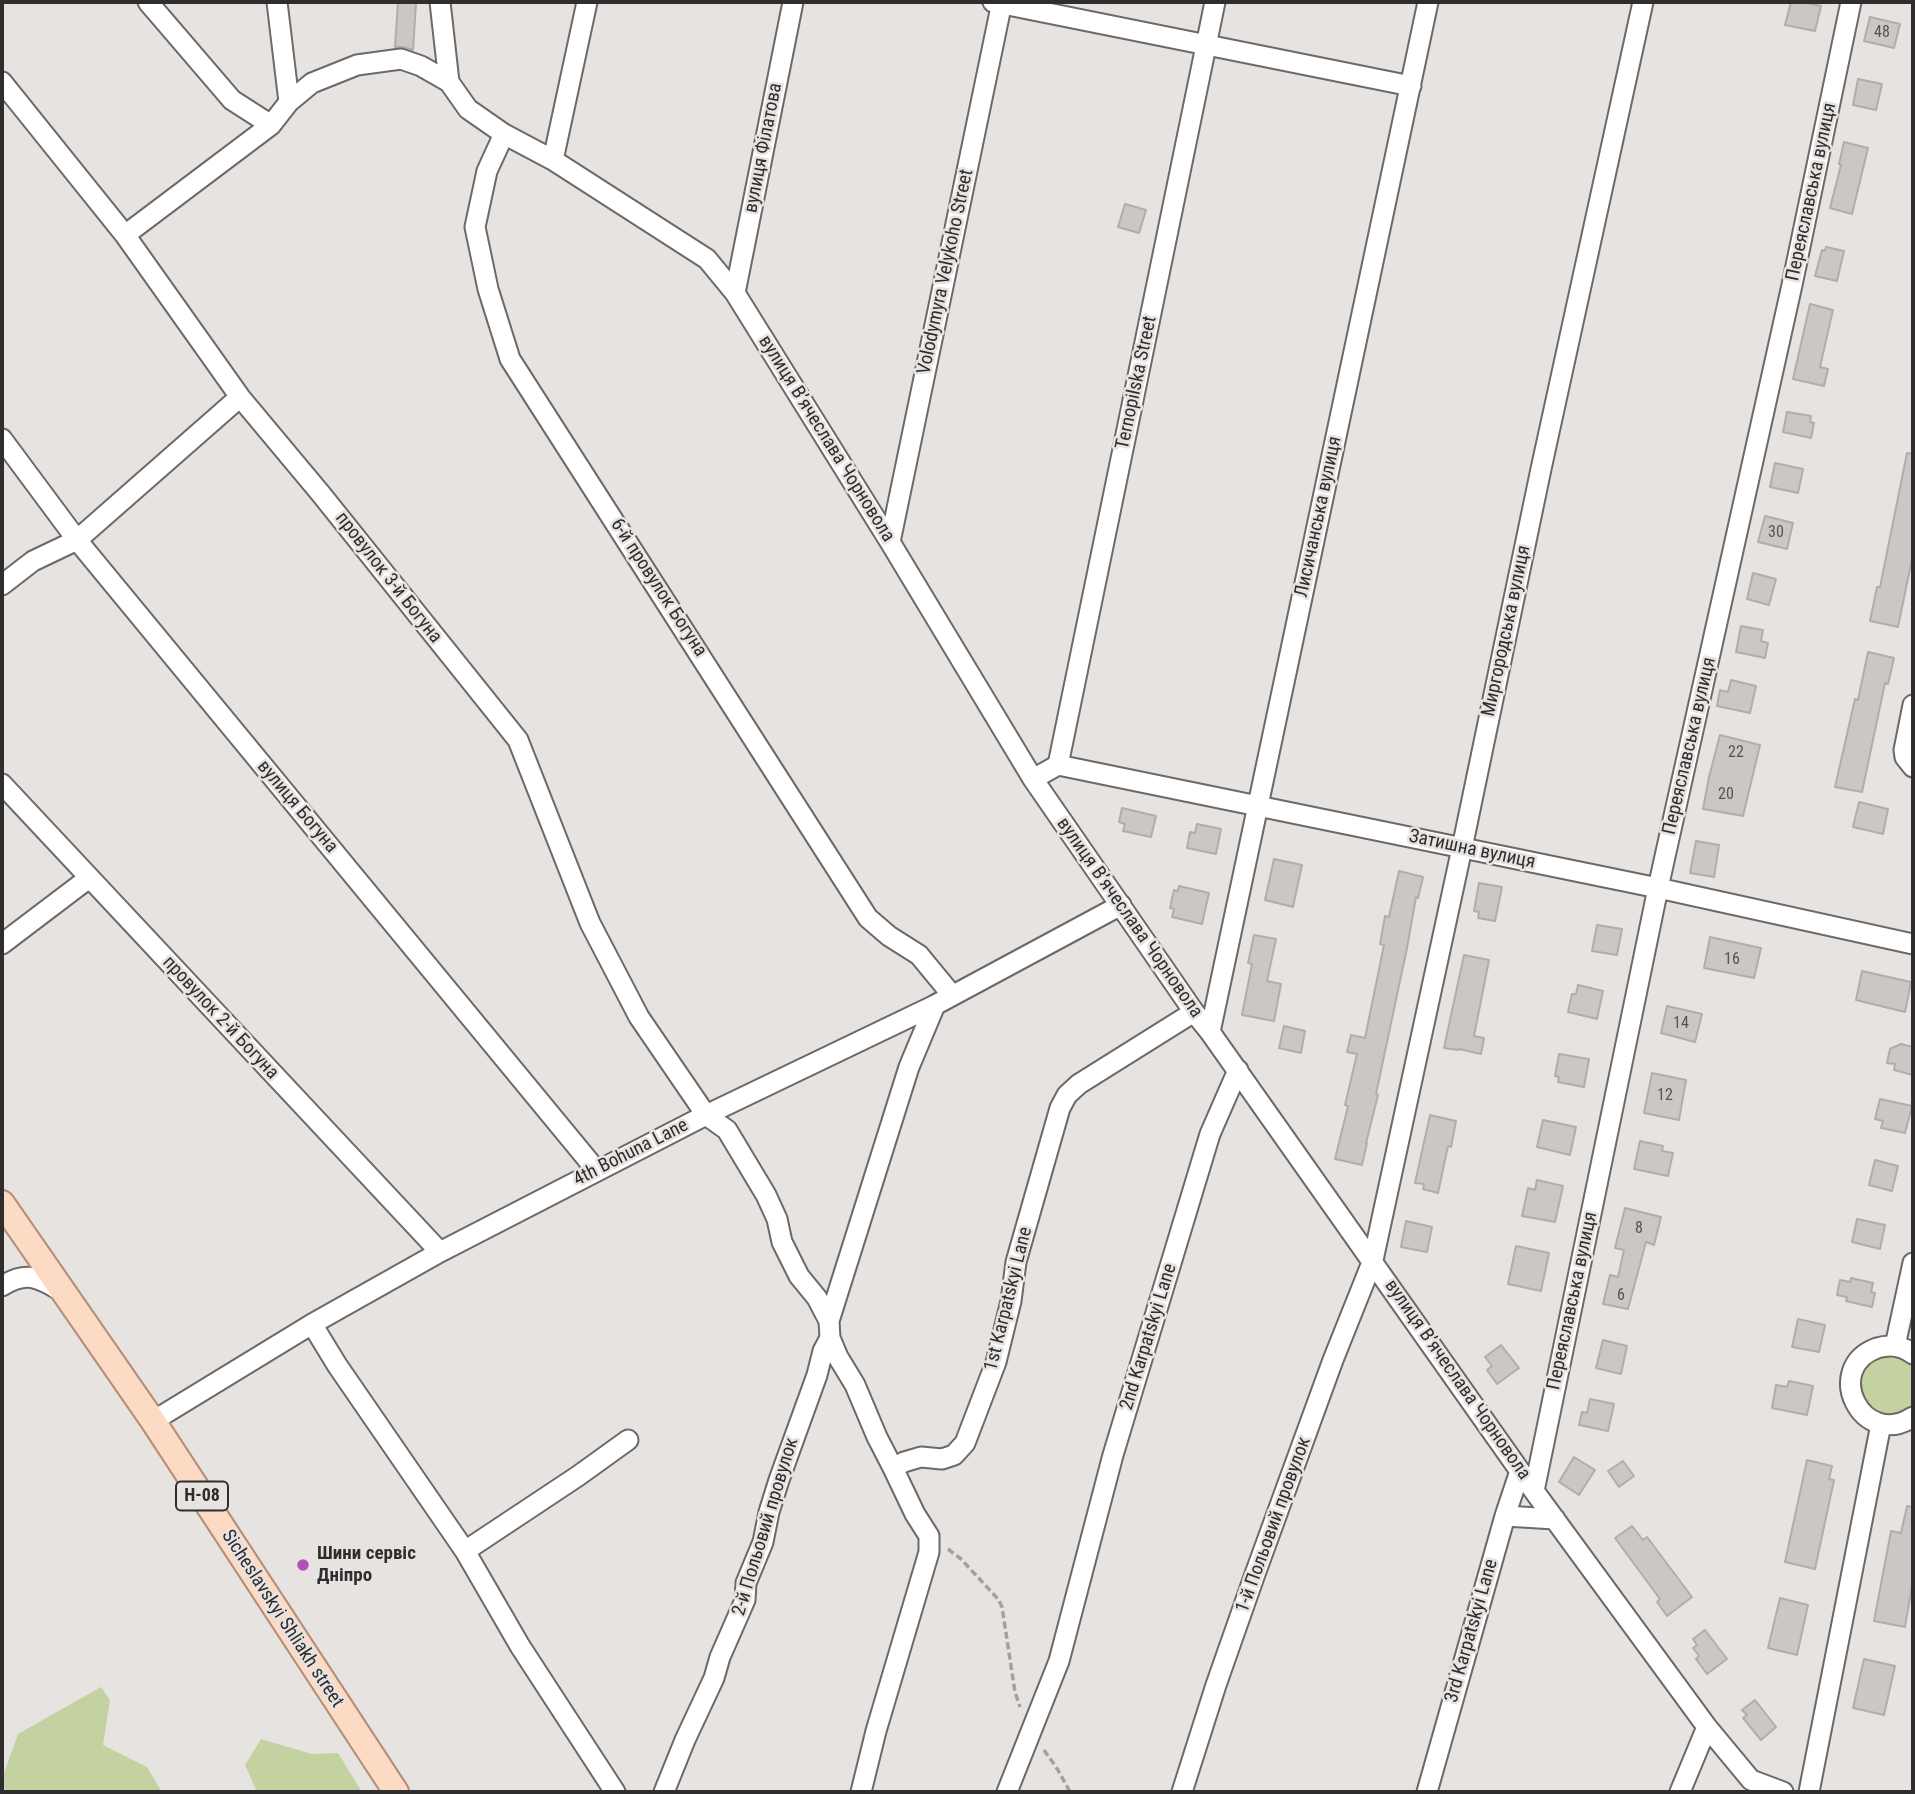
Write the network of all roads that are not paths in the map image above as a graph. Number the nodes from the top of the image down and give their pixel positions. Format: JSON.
{"nodes":[{"id":1,"x":148,"y":2,"type":"edge"},
{"id":2,"x":277,"y":2,"type":"edge"},
{"id":3,"x":440,"y":2,"type":"edge"},
{"id":4,"x":587,"y":2,"type":"edge"},
{"id":5,"x":793,"y":2,"type":"edge"},
{"id":6,"x":999,"y":2,"type":"edge"},
{"id":7,"x":1215,"y":2,"type":"edge"},
{"id":8,"x":1429,"y":2,"type":"edge"},
{"id":9,"x":1643,"y":2,"type":"edge"},
{"id":10,"x":1852,"y":2,"type":"edge"},
{"id":11,"x":1206,"y":45,"type":"junction"},
{"id":12,"x":2,"y":82,"type":"edge"},
{"id":13,"x":449,"y":82,"type":"junction"},
{"id":14,"x":1410,"y":86,"type":"junction"},
{"id":15,"x":289,"y":102,"type":"junction"},
{"id":16,"x":271,"y":125,"type":"junction"},
{"id":17,"x":504,"y":134,"type":"junction"},
{"id":18,"x":553,"y":160,"type":"junction"},
{"id":19,"x":125,"y":235,"type":"junction"},
{"id":20,"x":735,"y":293,"type":"junction"},
{"id":21,"x":240,"y":397,"type":"junction"},
{"id":22,"x":2,"y":439,"type":"edge"},
{"id":23,"x":77,"y":540,"type":"junction"},
{"id":24,"x":890,"y":542,"type":"junction"},
{"id":25,"x":2,"y":585,"type":"edge"},
{"id":26,"x":1913,"y":705,"type":"edge"},
{"id":27,"x":1058,"y":765,"type":"junction"},
{"id":28,"x":1913,"y":767,"type":"edge"},
{"id":29,"x":1033,"y":779,"type":"junction"},
{"id":30,"x":2,"y":784,"type":"edge"},
{"id":31,"x":1258,"y":807,"type":"junction"},
{"id":32,"x":1462,"y":848,"type":"junction"},
{"id":33,"x":89,"y":878,"type":"junction"},
{"id":34,"x":1658,"y":888,"type":"junction"},
{"id":35,"x":1121,"y":905,"type":"junction"},
{"id":36,"x":2,"y":944,"type":"edge"},
{"id":37,"x":1913,"y":944,"type":"edge"},
{"id":38,"x":944,"y":1000,"type":"junction"},
{"id":39,"x":1194,"y":1012,"type":"junction"},
{"id":40,"x":1210,"y":1032,"type":"junction"},
{"id":41,"x":1238,"y":1070,"type":"junction"},
{"id":42,"x":706,"y":1115,"type":"junction"},
{"id":43,"x":597,"y":1171,"type":"junction"},
{"id":44,"x":2,"y":1203,"type":"edge"},
{"id":45,"x":440,"y":1252,"type":"junction"},
{"id":46,"x":1373,"y":1260,"type":"junction"},
{"id":47,"x":1913,"y":1263,"type":"edge"},
{"id":48,"x":2,"y":1286,"type":"edge"},
{"id":49,"x":62,"y":1292,"type":"junction"},
{"id":50,"x":313,"y":1324,"type":"junction"},
{"id":51,"x":829,"y":1329,"type":"junction"},
{"id":52,"x":1904,"y":1350,"type":"edge"},
{"id":53,"x":1913,"y":1417,"type":"edge"},
{"id":54,"x":153,"y":1421,"type":"junction"},
{"id":55,"x":1881,"y":1424,"type":"junction"},
{"id":56,"x":628,"y":1440,"type":"dead end"},
{"id":57,"x":893,"y":1468,"type":"junction"},
{"id":58,"x":1520,"y":1471,"type":"junction"},
{"id":59,"x":1534,"y":1491,"type":"junction"},
{"id":60,"x":1505,"y":1516,"type":"junction"},
{"id":61,"x":1555,"y":1519,"type":"junction"},
{"id":62,"x":465,"y":1551,"type":"junction"},
{"id":63,"x":1707,"y":1727,"type":"junction"},
{"id":64,"x":396,"y":1792,"type":"edge"},
{"id":65,"x":615,"y":1792,"type":"edge"},
{"id":66,"x":664,"y":1792,"type":"edge"},
{"id":67,"x":861,"y":1792,"type":"edge"},
{"id":68,"x":1007,"y":1792,"type":"edge"},
{"id":69,"x":1182,"y":1792,"type":"edge"},
{"id":70,"x":1427,"y":1792,"type":"edge"},
{"id":71,"x":1680,"y":1792,"type":"edge"},
{"id":72,"x":1783,"y":1792,"type":"edge"},
{"id":73,"x":1809,"y":1792,"type":"edge"}],
"edges":[{"from":1,"to":16,"type":"street"},
{"from":2,"to":15,"type":"street"},
{"from":3,"to":13,"type":"street"},
{"from":4,"to":18,"type":"street"},
{"from":5,"to":20,"type":"street","name":"вулиця Філатова"},
{"from":6,"to":11,"type":"street"},
{"from":6,"to":24,"type":"street","name":"Volodymyra Velykoho Street"},
{"from":7,"to":11,"type":"street","name":"Ternopilska Street"},
{"from":8,"to":14,"type":"street","name":"Лисичанська вулиця"},
{"from":9,"to":32,"type":"street","name":"Миргородська вулиця"},
{"from":10,"to":34,"type":"street","name":"Переяславська вулиця"},
{"from":11,"to":14,"type":"street"},
{"from":11,"to":27,"type":"street","name":"Ternopilska Street"},
{"from":12,"to":19,"type":"street","name":"провулок 3-й Богуна"},
{"from":13,"to":15,"type":"street"},
{"from":13,"to":17,"type":"street","name":"вулиця Вʼячеслава Чорновола"},
{"from":14,"to":31,"type":"street","name":"Лисичанська вулиця"},
{"from":15,"to":16,"type":"street"},
{"from":16,"to":19,"type":"street"},
{"from":17,"to":18,"type":"street","name":"вулиця Вʼячеслава Чорновола"},
{"from":17,"to":38,"type":"street","name":"6-й провулок Богуна"},
{"from":18,"to":20,"type":"street","name":"вулиця Вʼячеслава Чорновола"},
{"from":19,"to":21,"type":"street","name":"провулок 3-й Богуна"},
{"from":20,"to":24,"type":"street","name":"вулиця Вʼячеслава Чорновола"},
{"from":21,"to":23,"type":"street"},
{"from":21,"to":42,"type":"street","name":"провулок 3-й Богуна"},
{"from":22,"to":23,"type":"street","name":"вулиця Богуна"},
{"from":23,"to":25,"type":"street"},
{"from":23,"to":43,"type":"street","name":"вулиця Богуна"},
{"from":24,"to":29,"type":"street","name":"вулиця Вʼячеслава Чорновола"},
{"from":26,"to":28,"type":"street"},
{"from":27,"to":29,"type":"street"},
{"from":27,"to":31,"type":"street","name":"Затишна вулиця"},
{"from":29,"to":35,"type":"street","name":"вулиця Вʼячеслава Чорновола"},
{"from":30,"to":33,"type":"street","name":"провулок 2-й Богуна"},
{"from":31,"to":32,"type":"street","name":"Затишна вулиця"},
{"from":31,"to":40,"type":"street","name":"Лисичанська вулиця"},
{"from":32,"to":34,"type":"street","name":"Затишна вулиця"},
{"from":32,"to":46,"type":"street","name":"Миргородська вулиця"},
{"from":33,"to":36,"type":"street"},
{"from":33,"to":45,"type":"street","name":"провулок 2-й Богуна"},
{"from":34,"to":37,"type":"street","name":"Затишна вулиця"},
{"from":34,"to":59,"type":"street","name":"Переяславська вулиця"},
{"from":35,"to":38,"type":"street","name":"4th Bohuna Lane"},
{"from":35,"to":39,"type":"street","name":"вулиця Вʼячеслава Чорновола"},
{"from":38,"to":42,"type":"street","name":"4th Bohuna Lane"},
{"from":38,"to":51,"type":"street","name":"2-й Польовий провулок"},
{"from":39,"to":40,"type":"street","name":"вулиця Вʼячеслава Чорновола"},
{"from":39,"to":57,"type":"street","name":"1st Karpatskyi Lane"},
{"from":40,"to":41,"type":"street","name":"вулиця Вʼячеслава Чорновола"},
{"from":41,"to":46,"type":"street","name":"вулиця Вʼячеслава Чорновола"},
{"from":41,"to":68,"type":"street","name":"2nd Karpatskyi Lane"},
{"from":42,"to":43,"type":"street","name":"4th Bohuna Lane"},
{"from":42,"to":51,"type":"street","name":"провулок 3-й Богуна"},
{"from":43,"to":45,"type":"street","name":"4th Bohuna Lane"},
{"from":44,"to":49,"type":"main road","name":"Sicheslavskyi Shliakh street","number":"Н-08"},
{"from":45,"to":50,"type":"street","name":"4th Bohuna Lane"},
{"from":46,"to":58,"type":"street","name":"вулиця Вʼячеслава Чорновола"},
{"from":46,"to":69,"type":"street","name":"1-й Польовий провулок"},
{"from":47,"to":52,"type":"street"},
{"from":48,"to":49,"type":"street"},
{"from":49,"to":54,"type":"main road","name":"Sicheslavskyi Shliakh street","number":"Н-08"},
{"from":50,"to":54,"type":"street","name":"4th Bohuna Lane"},
{"from":50,"to":62,"type":"street"},
{"from":51,"to":57,"type":"street","name":"провулок 3-й Богуна"},
{"from":51,"to":66,"type":"street","name":"2-й Польовий провулок"},
{"from":52,"to":55,"type":"street"},
{"from":53,"to":55,"type":"street"},
{"from":54,"to":64,"type":"main road","name":"Sicheslavskyi Shliakh street","number":"Н-08"},
{"from":55,"to":73,"type":"street"},
{"from":56,"to":62,"type":"street"},
{"from":57,"to":67,"type":"street"},
{"from":58,"to":59,"type":"street","name":"вулиця Вʼячеслава Чорновола"},
{"from":58,"to":60,"type":"street","name":"3rd Karpatskyi Lane"},
{"from":59,"to":61,"type":"street","name":"вулиця Вʼячеслава Чорновола"},
{"from":60,"to":61,"type":"street"},
{"from":60,"to":70,"type":"street","name":"3rd Karpatskyi Lane"},
{"from":61,"to":63,"type":"street","name":"вулиця Вʼячеслава Чорновола"},
{"from":62,"to":65,"type":"street"},
{"from":63,"to":71,"type":"street"},
{"from":63,"to":72,"type":"street","name":"вулиця Вʼячеслава Чорновола"}]}
